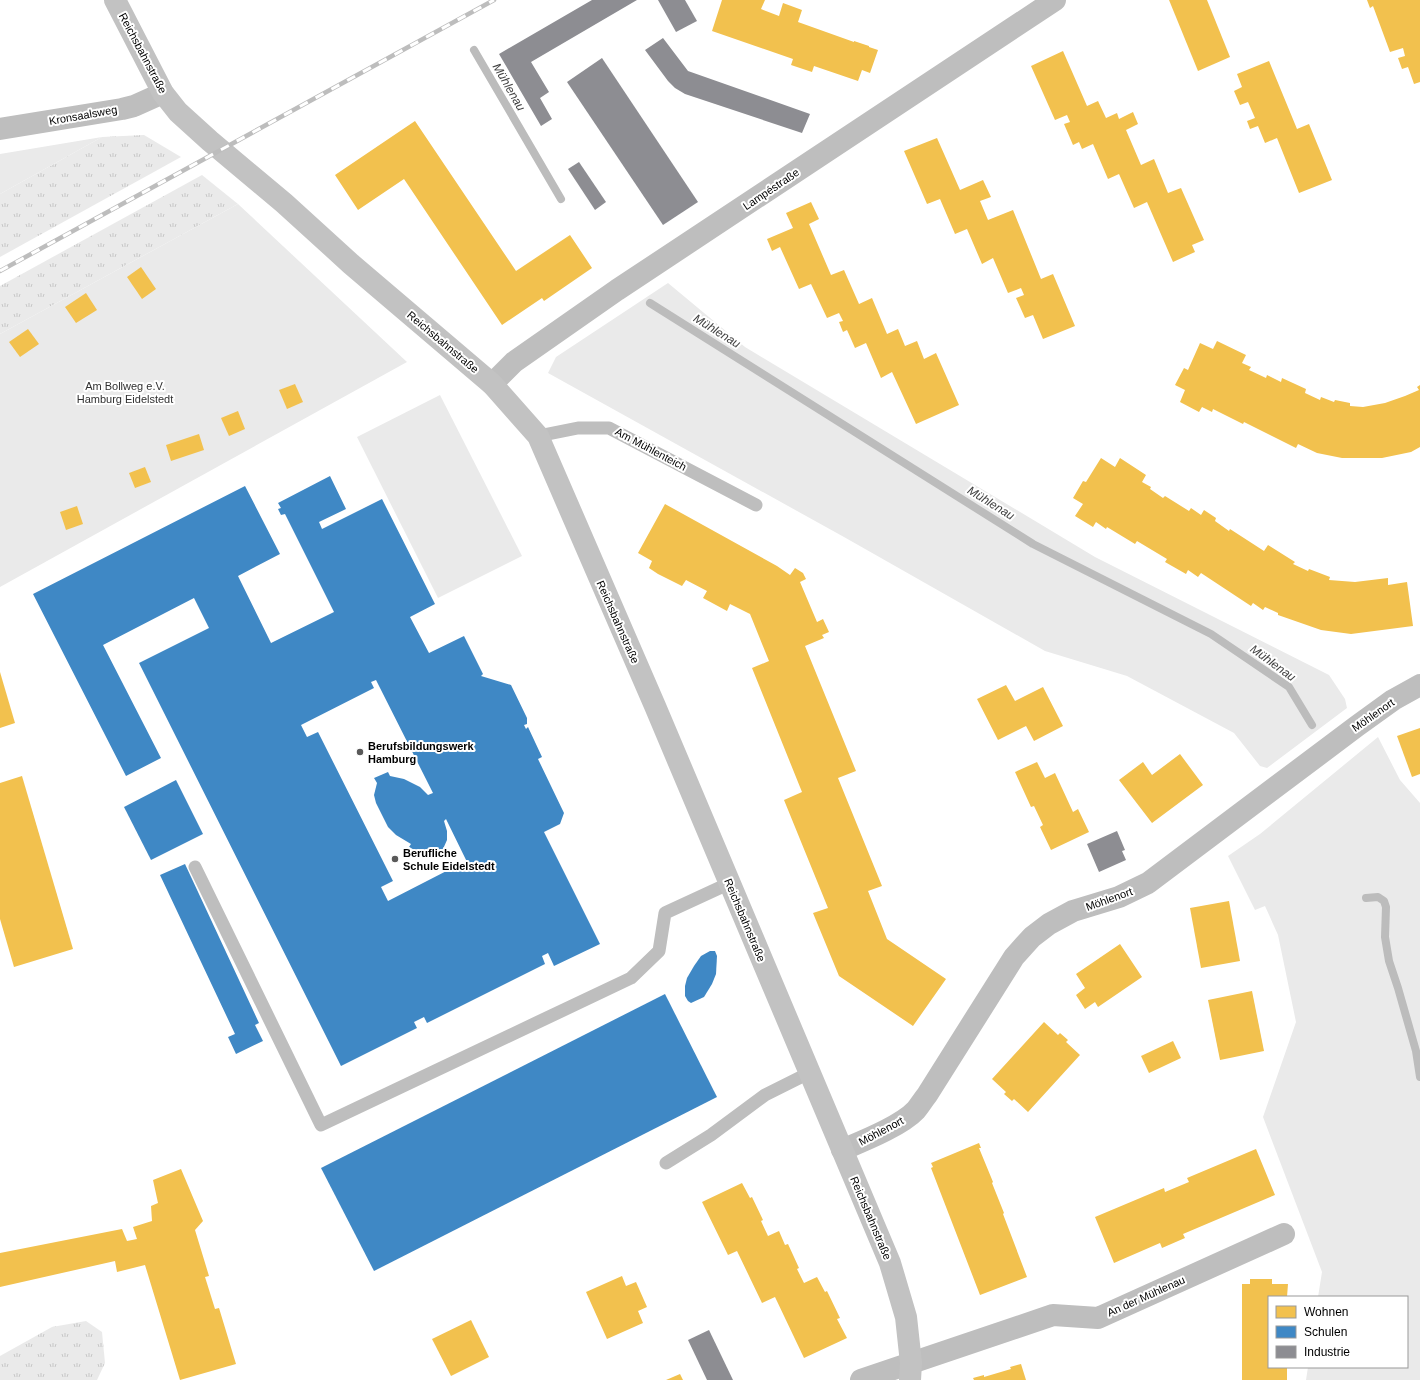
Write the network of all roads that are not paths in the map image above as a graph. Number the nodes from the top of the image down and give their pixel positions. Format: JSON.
{"nodes":[{"id":1,"x":115,"y":0,"type":"edge"},
{"id":2,"x":1055,"y":0,"type":"edge"},
{"id":3,"x":163,"y":93,"type":"junction"},
{"id":4,"x":0,"y":129,"type":"edge"},
{"id":5,"x":492,"y":384,"type":"junction"},
{"id":6,"x":538,"y":436,"type":"junction"},
{"id":7,"x":756,"y":505,"type":"dead end"},
{"id":8,"x":1420,"y":685,"type":"edge"},
{"id":9,"x":195,"y":867,"type":"dead end"},
{"id":10,"x":730,"y":883,"type":"junction"},
{"id":11,"x":810,"y":1072,"type":"junction"},
{"id":12,"x":842,"y":1150,"type":"junction"},
{"id":13,"x":666,"y":1163,"type":"dead end"},
{"id":14,"x":1284,"y":1234,"type":"dead end"},
{"id":15,"x":910,"y":1371,"type":"edge"},
{"id":16,"x":861,"y":1380,"type":"edge"}],
"edges":[{"from":1,"to":3,"type":"street","name":"Reichsbahnstraße"},
{"from":2,"to":5,"type":"street","name":"Lampéstraße"},
{"from":3,"to":4,"type":"street","name":"Kronsaalsweg"},
{"from":3,"to":5,"type":"street","name":"Reichsbahnstraße"},
{"from":5,"to":6,"type":"street","name":"Reichsbahnstraße"},
{"from":6,"to":7,"type":"lane","name":"Am Mühlenteich"},
{"from":6,"to":10,"type":"street","name":"Reichsbahnstraße"},
{"from":8,"to":12,"type":"street","name":"Möhlenort"},
{"from":9,"to":10,"type":"lane"},
{"from":10,"to":11,"type":"street","name":"Reichsbahnstraße"},
{"from":11,"to":12,"type":"street","name":"Reichsbahnstraße"},
{"from":11,"to":13,"type":"lane"},
{"from":12,"to":15,"type":"street","name":"Reichsbahnstraße"},
{"from":14,"to":15,"type":"street","name":"An der Mühlenau"},
{"from":15,"to":16,"type":"street","name":"An der Mühlenau"}]}
